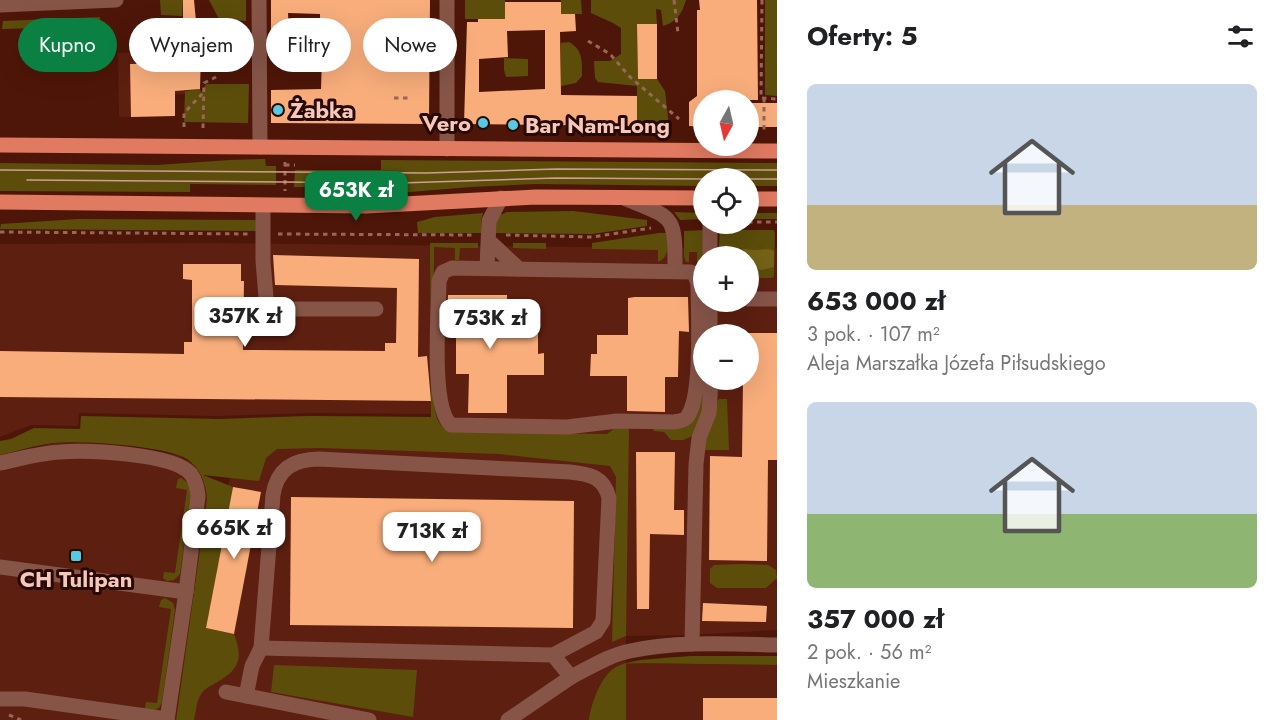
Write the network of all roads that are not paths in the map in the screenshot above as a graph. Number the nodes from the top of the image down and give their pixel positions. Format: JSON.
{"nodes":[{"id":1,"x":116,"y":0,"type":"edge"},
{"id":2,"x":259,"y":0,"type":"edge"},
{"id":3,"x":447,"y":0,"type":"edge"},
{"id":4,"x":0,"y":5,"type":"edge"},
{"id":5,"x":0,"y":145,"type":"edge"},
{"id":6,"x":260,"y":147,"type":"junction"},
{"id":7,"x":447,"y":149,"type":"junction"},
{"id":8,"x":777,"y":151,"type":"edge"},
{"id":9,"x":501,"y":198,"type":"junction"},
{"id":10,"x":624,"y":198,"type":"junction"},
{"id":11,"x":693,"y":198,"type":"edge"},
{"id":12,"x":759,"y":199,"type":"edge"},
{"id":13,"x":777,"y":199,"type":"edge"},
{"id":14,"x":0,"y":202,"type":"edge"},
{"id":15,"x":263,"y":206,"type":"junction"},
{"id":16,"x":486,"y":238,"type":"junction"},
{"id":17,"x":487,"y":268,"type":"junction"},
{"id":18,"x":519,"y":269,"type":"junction"},
{"id":19,"x":675,"y":270,"type":"junction"},
{"id":20,"x":759,"y":299,"type":"edge"},
{"id":21,"x":777,"y":299,"type":"edge"},
{"id":22,"x":376,"y":309,"type":"dead end"},
{"id":23,"x":711,"y":390,"type":"edge"},
{"id":24,"x":0,"y":463,"type":"edge"},
{"id":25,"x":0,"y":567,"type":"edge"},
{"id":26,"x":186,"y":592,"type":"junction"},
{"id":27,"x":692,"y":644,"type":"junction"},
{"id":28,"x":777,"y":645,"type":"edge"},
{"id":29,"x":261,"y":648,"type":"junction"},
{"id":30,"x":553,"y":655,"type":"junction"},
{"id":31,"x":571,"y":677,"type":"junction"},
{"id":32,"x":226,"y":692,"type":"dead end"},
{"id":33,"x":246,"y":696,"type":"junction"},
{"id":34,"x":2,"y":706,"type":"edge"},
{"id":35,"x":93,"y":714,"type":"edge"},
{"id":36,"x":167,"y":720,"type":"edge"},
{"id":37,"x":369,"y":720,"type":"edge"},
{"id":38,"x":508,"y":720,"type":"edge"}],
"edges":[{"from":1,"to":4,"type":"street"},
{"from":2,"to":6,"type":"street"},
{"from":3,"to":7,"type":"street"},
{"from":5,"to":6,"type":"main road"},
{"from":6,"to":7,"type":"main road"},
{"from":7,"to":8,"type":"main road"},
{"from":9,"to":10,"type":"main road"},
{"from":9,"to":15,"type":"main road"},
{"from":9,"to":16,"type":"street"},
{"from":10,"to":11,"type":"main road"},
{"from":10,"to":19,"type":"street"},
{"from":12,"to":13,"type":"main road"},
{"from":14,"to":15,"type":"main road"},
{"from":15,"to":22,"type":"street"},
{"from":16,"to":17,"type":"street"},
{"from":16,"to":18,"type":"street"},
{"from":17,"to":18,"type":"street"},
{"from":17,"to":19,"type":"street"},
{"from":18,"to":19,"type":"street"},
{"from":20,"to":21,"type":"street"},
{"from":23,"to":27,"type":"street"},
{"from":24,"to":26,"type":"street"},
{"from":25,"to":26,"type":"street"},
{"from":26,"to":36,"type":"street"},
{"from":27,"to":28,"type":"street"},
{"from":27,"to":31,"type":"street"},
{"from":29,"to":30,"type":"street"},
{"from":29,"to":30,"type":"street"},
{"from":29,"to":33,"type":"street"},
{"from":30,"to":31,"type":"street"},
{"from":31,"to":38,"type":"street"},
{"from":32,"to":33,"type":"street"},
{"from":33,"to":37,"type":"street"},
{"from":34,"to":35,"type":"street"},
{"from":35,"to":36,"type":"street"}]}
